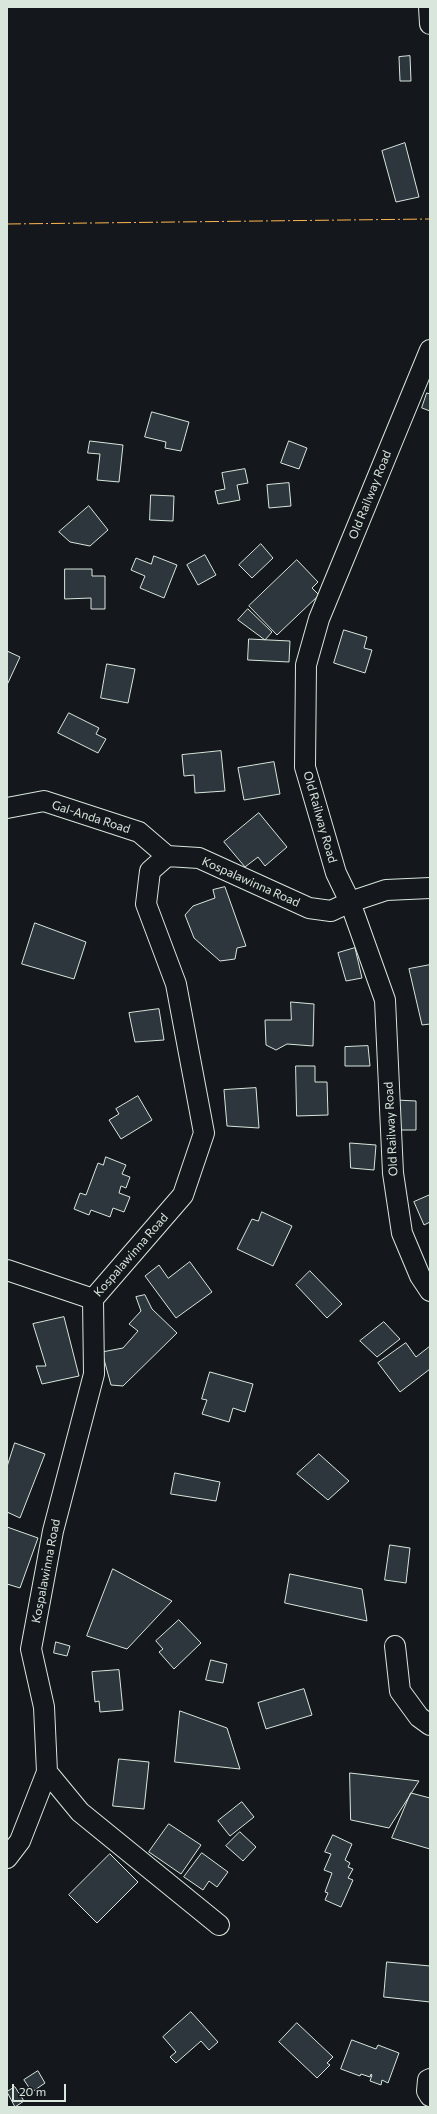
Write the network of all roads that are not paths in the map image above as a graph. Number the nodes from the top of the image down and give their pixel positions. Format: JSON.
{"nodes":[{"id":1,"x":429,"y":7,"type":"edge"},
{"id":2,"x":430,"y":24,"type":"edge"},
{"id":3,"x":430,"y":350,"type":"edge"},
{"id":4,"x":7,"y":808,"type":"edge"},
{"id":5,"x":166,"y":856,"type":"junction"},
{"id":6,"x":430,"y":888,"type":"edge"},
{"id":7,"x":350,"y":902,"type":"junction"},
{"id":8,"x":7,"y":1270,"type":"edge"},
{"id":9,"x":430,"y":1291,"type":"edge"},
{"id":10,"x":92,"y":1299,"type":"junction"},
{"id":11,"x":395,"y":1646,"type":"dead end"},
{"id":12,"x":430,"y":1725,"type":"edge"},
{"id":13,"x":47,"y":1772,"type":"junction"},
{"id":14,"x":7,"y":1858,"type":"edge"},
{"id":15,"x":219,"y":1925,"type":"dead end"},
{"id":16,"x":430,"y":2079,"type":"edge"},
{"id":17,"x":430,"y":2096,"type":"edge"}],
"edges":[{"from":1,"to":2,"type":"street"},
{"from":3,"to":7,"type":"street","name":"Old Railway Road"},
{"from":4,"to":5,"type":"street","name":"Gal-Anda Road"},
{"from":5,"to":7,"type":"street","name":"Kospalawinna Road"},
{"from":5,"to":10,"type":"street","name":"Kospalawinna Road"},
{"from":6,"to":7,"type":"street","name":"Kospalawinna Road"},
{"from":7,"to":9,"type":"street","name":"Old Railway Road"},
{"from":8,"to":10,"type":"street"},
{"from":10,"to":13,"type":"street","name":"Kospalawinna Road"},
{"from":11,"to":12,"type":"street"},
{"from":13,"to":14,"type":"street","name":"Kospalawinna Road"},
{"from":13,"to":15,"type":"street"},
{"from":16,"to":17,"type":"street"}]}
